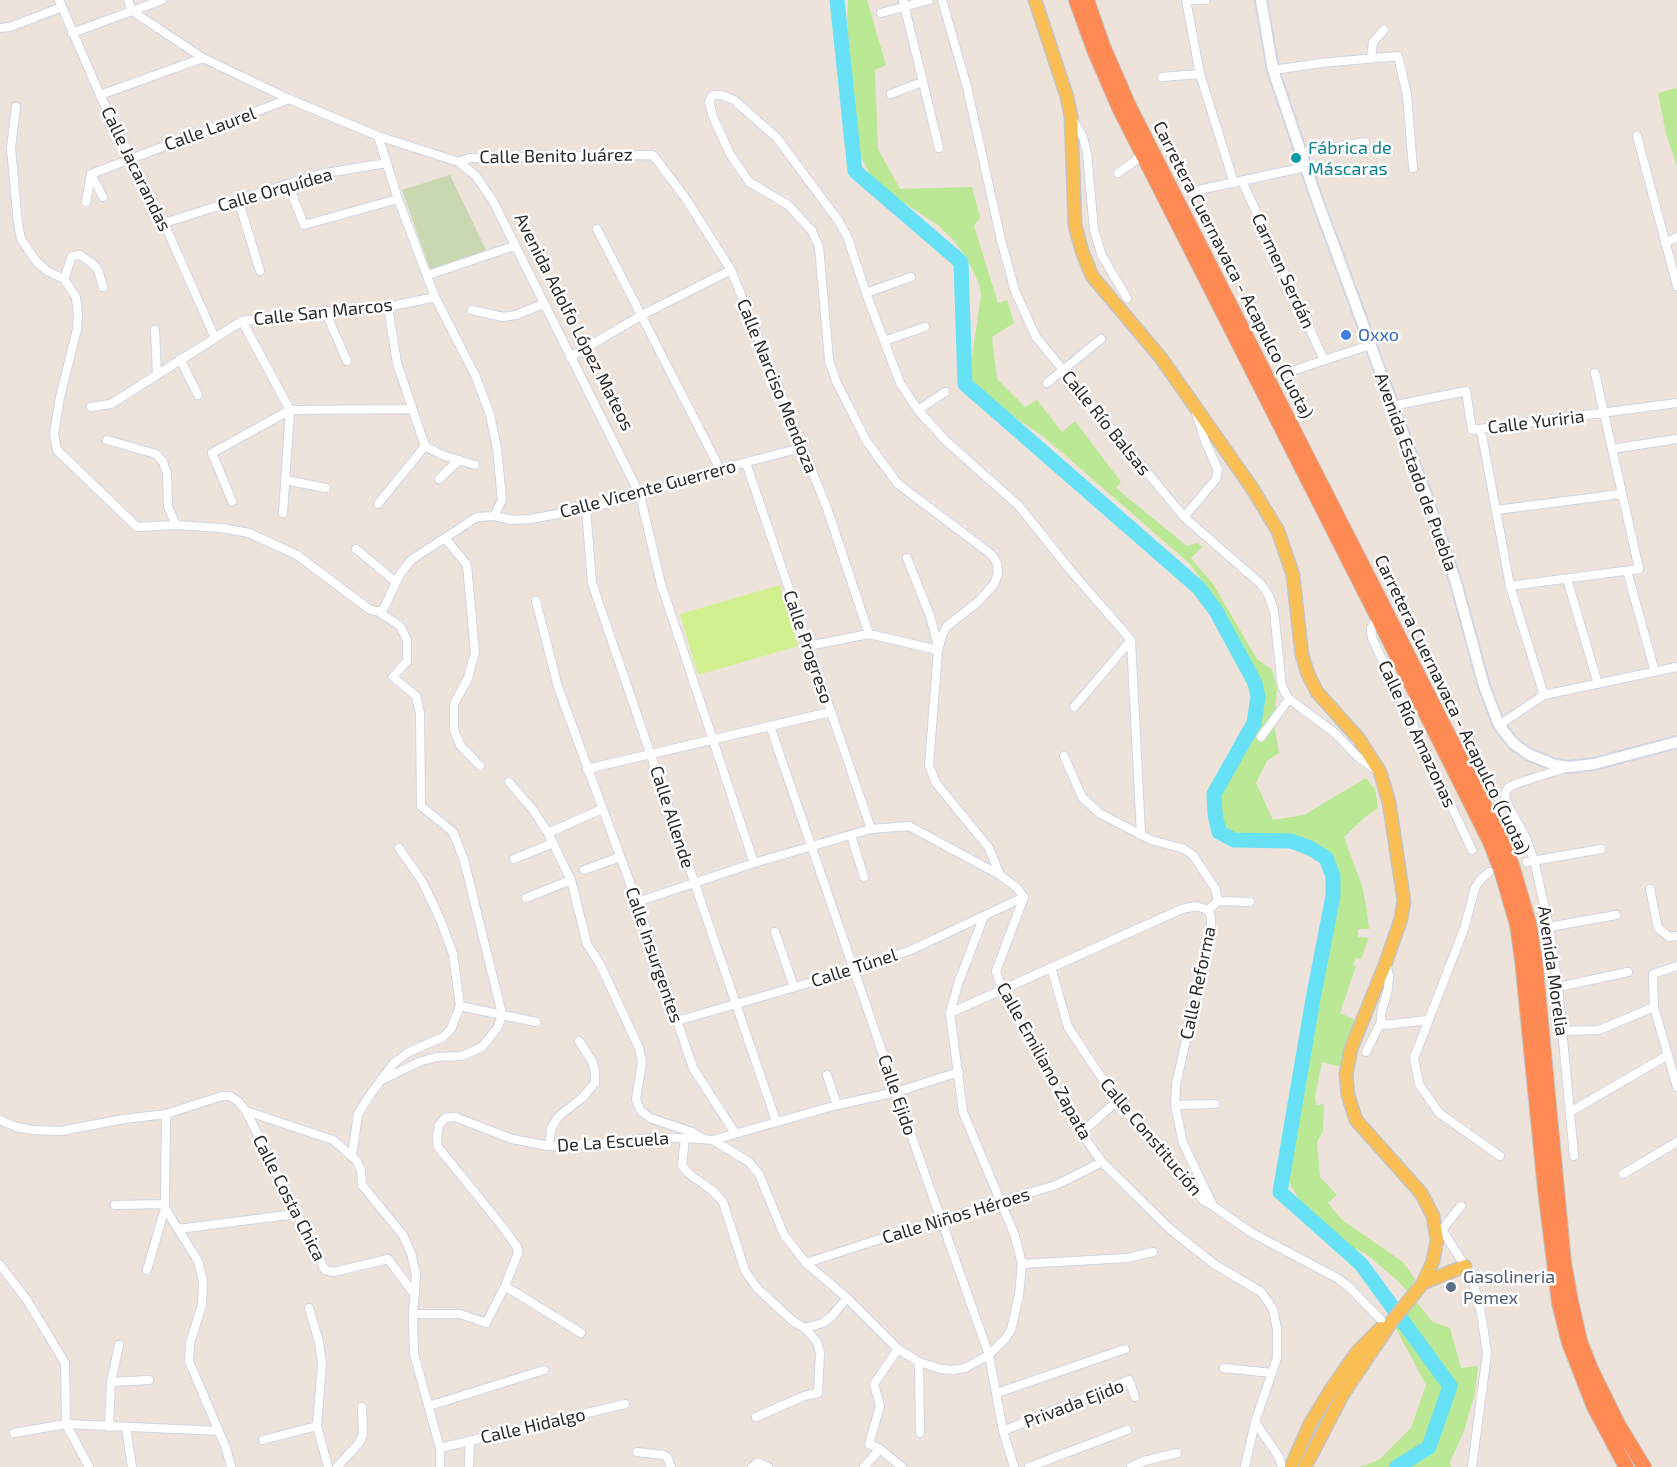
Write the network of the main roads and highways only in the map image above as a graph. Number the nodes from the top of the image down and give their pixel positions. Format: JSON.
{"nodes":[{"id":1,"x":1035,"y":0,"type":"edge"},
{"id":2,"x":1076,"y":0,"type":"edge"},
{"id":3,"x":1087,"y":0,"type":"edge"},
{"id":4,"x":1465,"y":1266,"type":"road end"},
{"id":5,"x":1423,"y":1283,"type":"junction"},
{"id":6,"x":1390,"y":1322,"type":"junction"},
{"id":7,"x":1291,"y":1467,"type":"edge"},
{"id":8,"x":1305,"y":1467,"type":"edge"},
{"id":9,"x":1626,"y":1467,"type":"edge"},
{"id":10,"x":1644,"y":1467,"type":"edge"}],
"edges":[{"from":1,"to":5,"type":"main road"},
{"from":2,"to":9,"type":"highway","name":"Carretera Cuernavaca - Acapulco (Cuota)"},
{"from":3,"to":10,"type":"highway","name":"Carretera Cuernavaca - Acapulco (Cuota)"},
{"from":4,"to":5,"type":"main road"},
{"from":5,"to":6,"type":"main road"},
{"from":6,"to":7,"type":"main road"},
{"from":6,"to":8,"type":"main road"}]}
